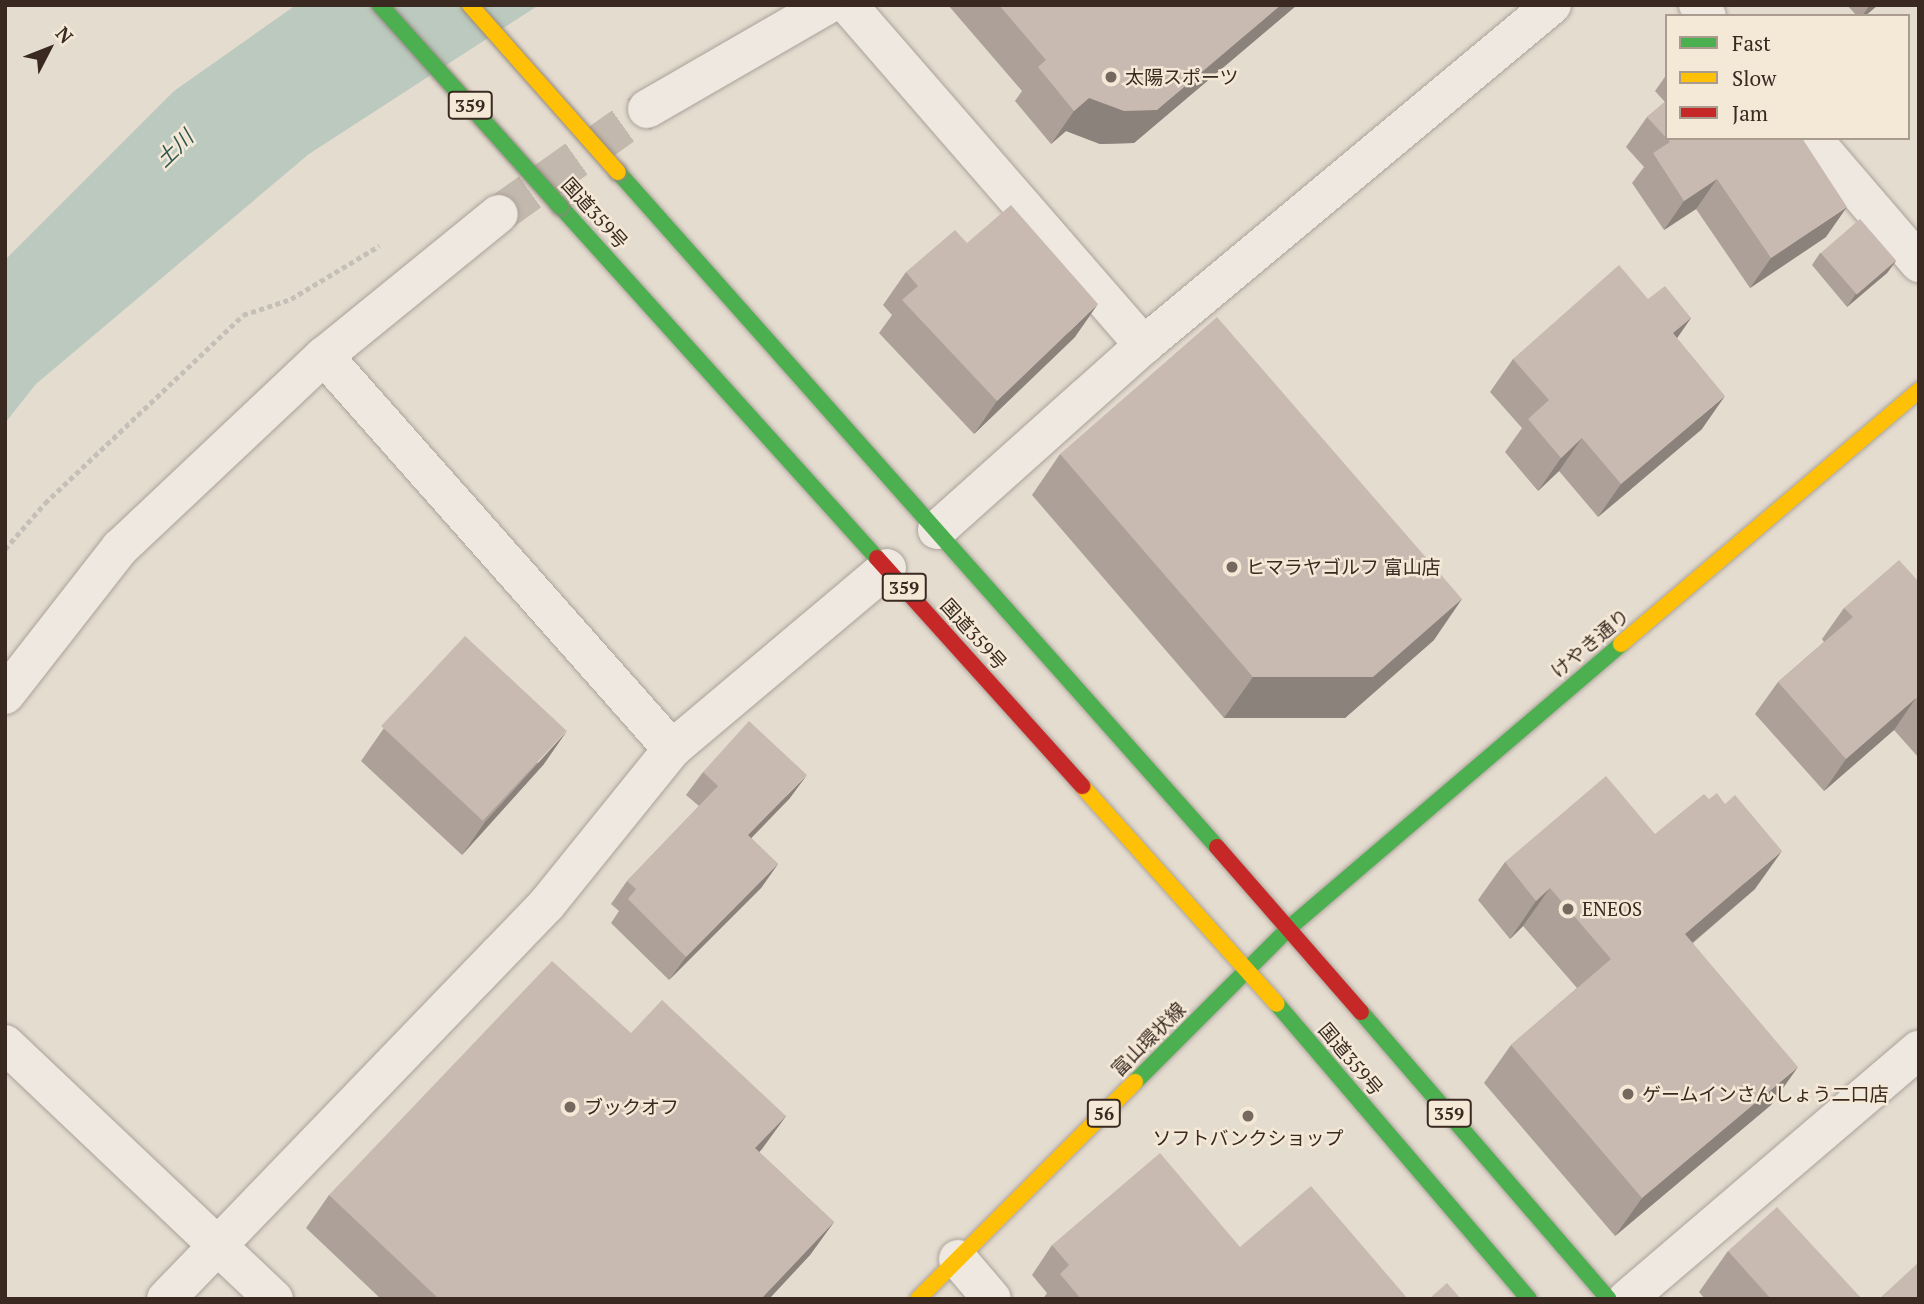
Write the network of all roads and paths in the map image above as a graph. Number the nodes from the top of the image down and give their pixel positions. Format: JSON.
{"nodes":[{"id":1,"x":380,"y":5,"type":"edge"},
{"id":2,"x":470,"y":5,"type":"edge"},
{"id":3,"x":827,"y":5,"type":"edge"},
{"id":4,"x":848,"y":5,"type":"edge"},
{"id":5,"x":1552,"y":5,"type":"edge"},
{"id":6,"x":647,"y":109,"type":"tunnel mouth"},
{"id":7,"x":1814,"y":140,"type":"edge"},
{"id":8,"x":499,"y":214,"type":"tunnel mouth"},
{"id":9,"x":1919,"y":263,"type":"edge"},
{"id":10,"x":1144,"y":345,"type":"junction"},
{"id":11,"x":324,"y":356,"type":"junction"},
{"id":12,"x":1919,"y":390,"type":"edge"},
{"id":13,"x":937,"y":530,"type":"junction"},
{"id":14,"x":887,"y":568,"type":"junction"},
{"id":15,"x":5,"y":695,"type":"edge"},
{"id":16,"x":672,"y":749,"type":"junction"},
{"id":17,"x":1290,"y":928,"type":"junction"},
{"id":18,"x":1247,"y":968,"type":"junction"},
{"id":19,"x":5,"y":1044,"type":"edge"},
{"id":20,"x":1919,"y":1050,"type":"edge"},
{"id":21,"x":216,"y":1245,"type":"junction"},
{"id":22,"x":958,"y":1259,"type":"junction"},
{"id":23,"x":166,"y":1299,"type":"edge"},
{"id":24,"x":274,"y":1299,"type":"edge"},
{"id":25,"x":918,"y":1299,"type":"edge"},
{"id":26,"x":992,"y":1299,"type":"edge"},
{"id":27,"x":1529,"y":1299,"type":"edge"},
{"id":28,"x":1609,"y":1299,"type":"edge"},
{"id":29,"x":1627,"y":1299,"type":"edge"}],
"edges":[{"from":1,"to":14,"type":"main road","name":"国道359号","number":"359","bridge":true},
{"from":2,"to":13,"type":"main road","name":"国道359号","number":"359","bridge":true},
{"from":3,"to":6,"type":"street"},
{"from":4,"to":10,"type":"street"},
{"from":5,"to":10,"type":"street"},
{"from":7,"to":9,"type":"street"},
{"from":8,"to":11,"type":"street"},
{"from":10,"to":13,"type":"street"},
{"from":11,"to":15,"type":"street"},
{"from":11,"to":16,"type":"street"},
{"from":12,"to":17,"type":"main road","name":"けやき通り"},
{"from":13,"to":17,"type":"main road","name":"国道359号","number":"359"},
{"from":14,"to":16,"type":"street"},
{"from":14,"to":18,"type":"main road","name":"国道359号","number":"359"},
{"from":16,"to":21,"type":"street"},
{"from":17,"to":18,"type":"main road","name":"富山環状線","number":"56"},
{"from":17,"to":28,"type":"main road","name":"国道359号","number":"359"},
{"from":18,"to":22,"type":"main road","name":"富山環状線","number":"56"},
{"from":18,"to":27,"type":"main road","name":"国道359号","number":"359"},
{"from":19,"to":21,"type":"street"},
{"from":20,"to":29,"type":"street"},
{"from":21,"to":23,"type":"street"},
{"from":21,"to":24,"type":"street"},
{"from":22,"to":25,"type":"main road","name":"富山環状線","number":"56"},
{"from":22,"to":26,"type":"street"}]}
